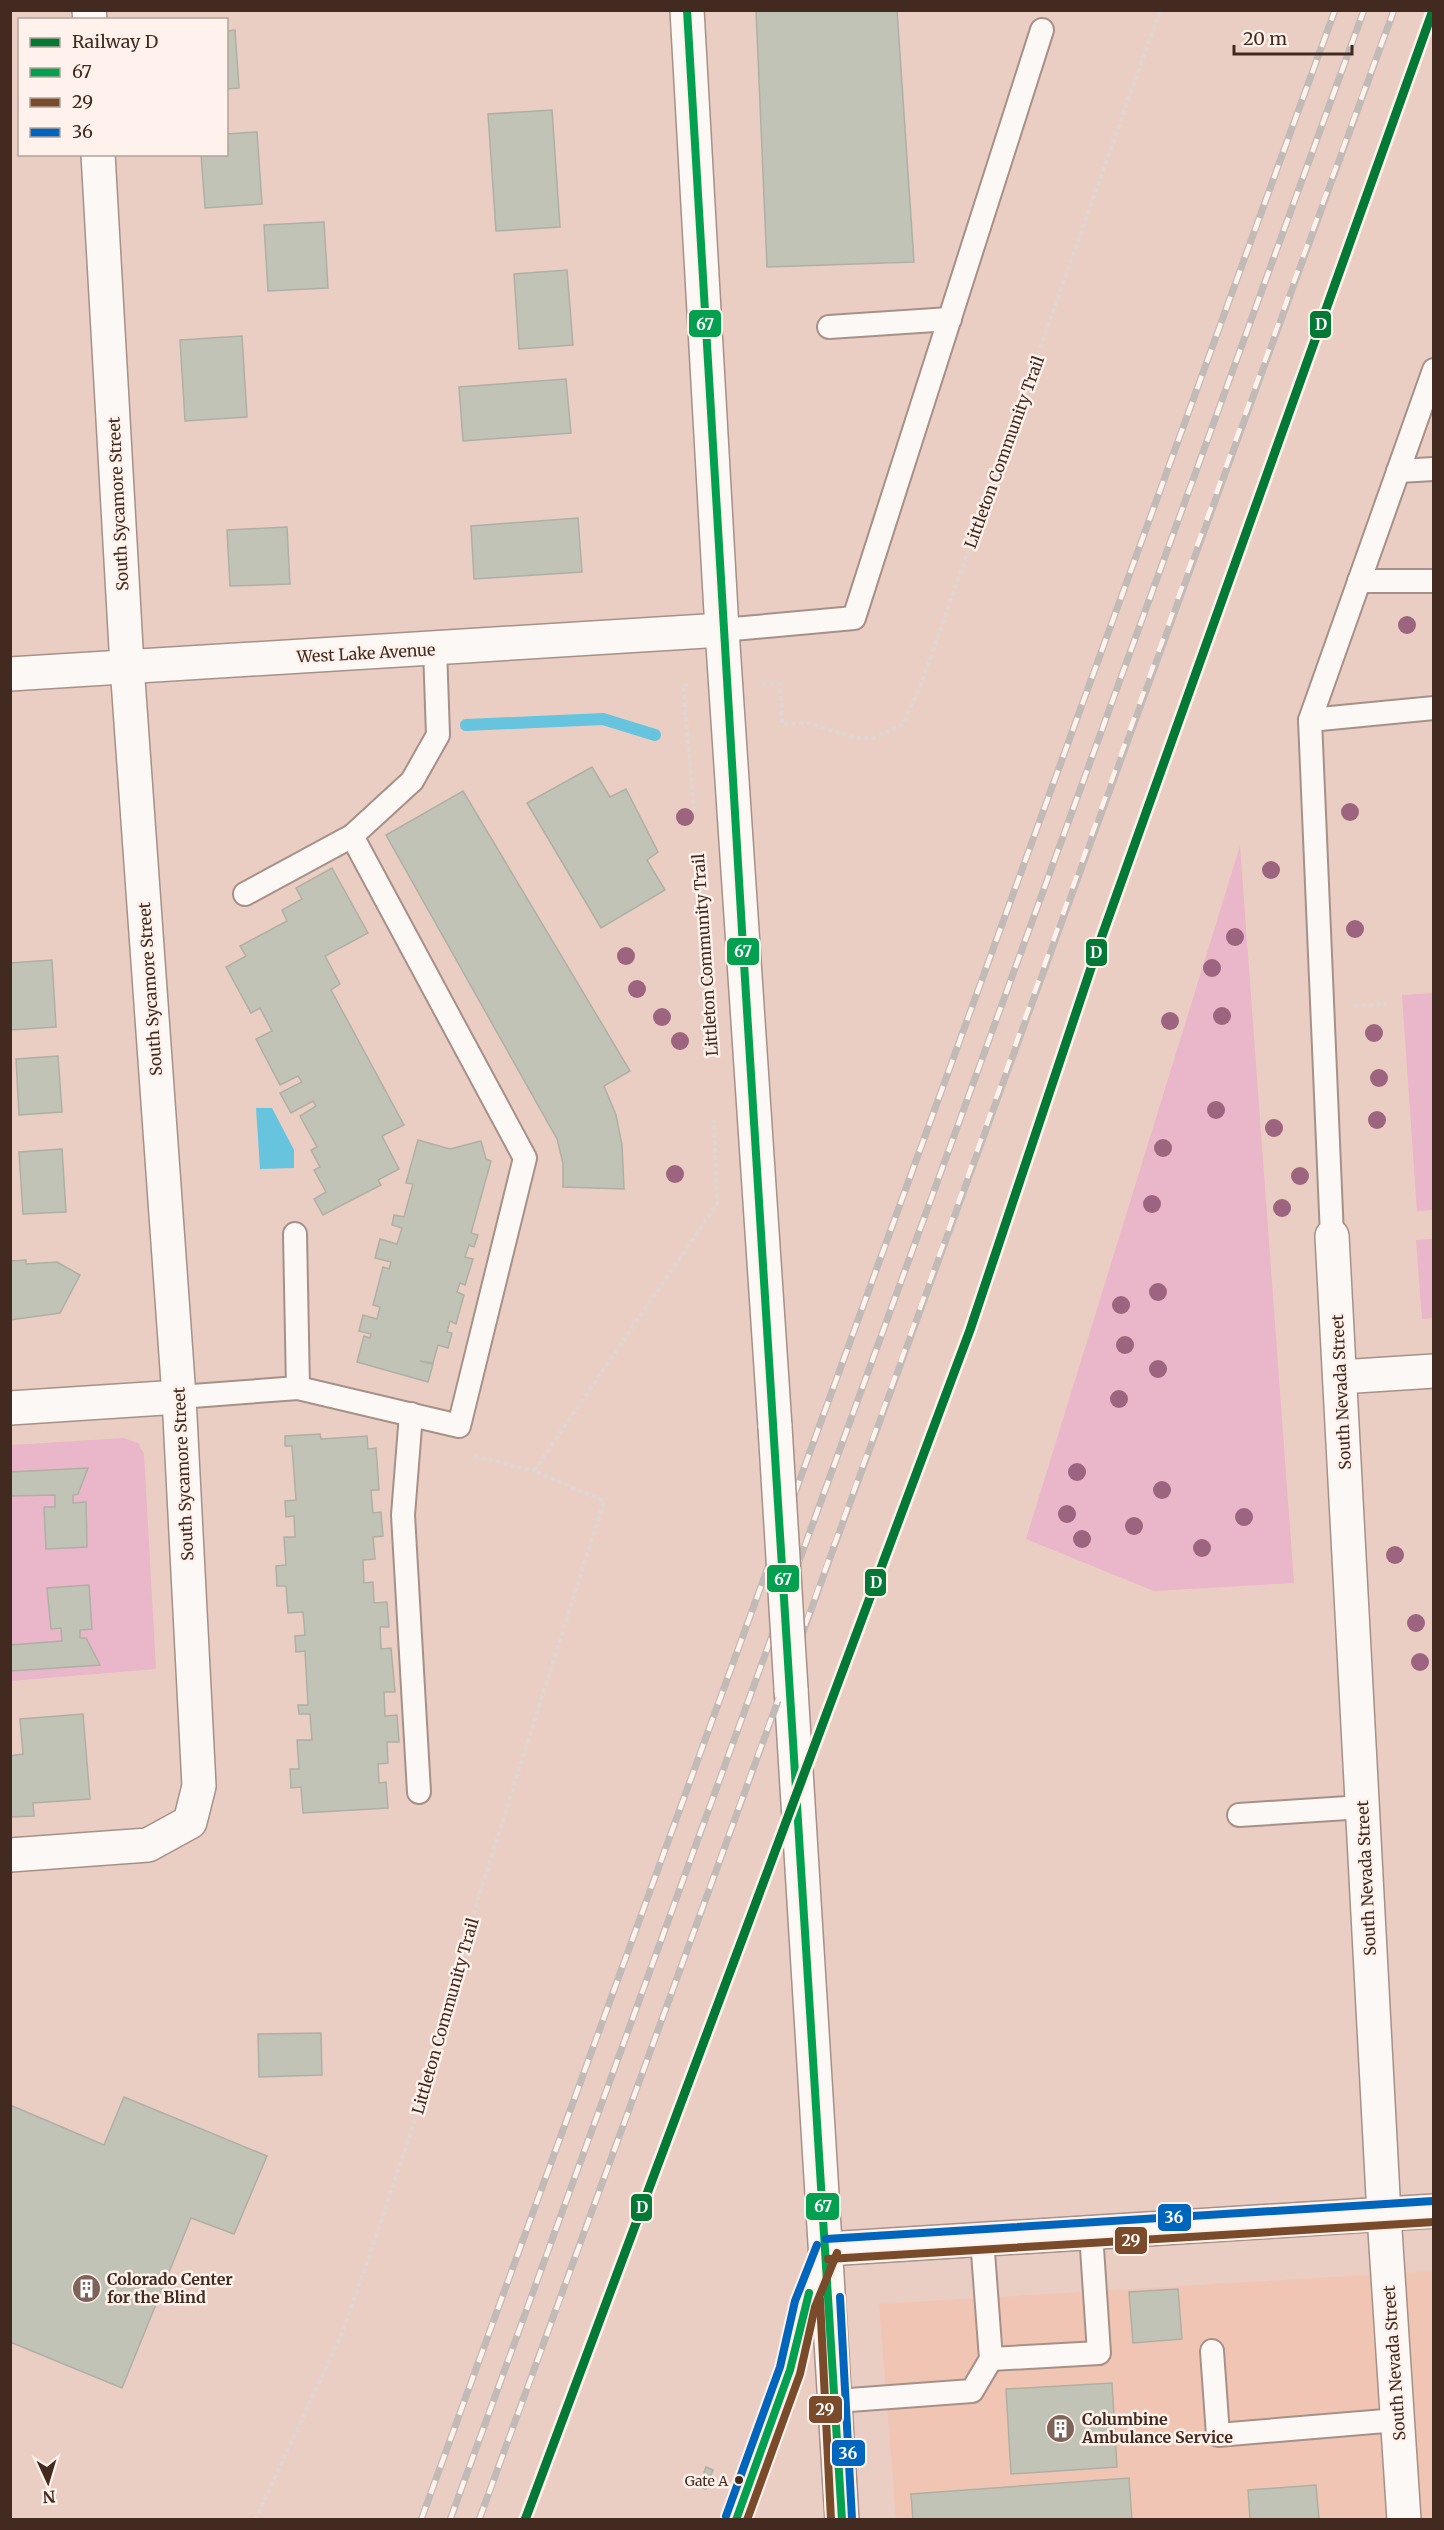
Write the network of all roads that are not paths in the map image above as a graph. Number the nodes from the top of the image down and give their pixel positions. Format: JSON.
{"nodes":[{"id":1,"x":687,"y":10,"type":"edge"},
{"id":2,"x":1042,"y":30,"type":"dead end"},
{"id":3,"x":98,"y":156,"type":"edge"},
{"id":4,"x":950,"y":319,"type":"junction"},
{"id":5,"x":829,"y":327,"type":"dead end"},
{"id":6,"x":1434,"y":370,"type":"edge"},
{"id":7,"x":1434,"y":469,"type":"edge"},
{"id":8,"x":1398,"y":471,"type":"junction"},
{"id":9,"x":1359,"y":581,"type":"junction"},
{"id":10,"x":1434,"y":581,"type":"edge"},
{"id":11,"x":722,"y":630,"type":"junction"},
{"id":12,"x":435,"y":649,"type":"junction"},
{"id":13,"x":127,"y":666,"type":"junction"},
{"id":14,"x":10,"y":674,"type":"edge"},
{"id":15,"x":1434,"y":708,"type":"edge"},
{"id":16,"x":1310,"y":720,"type":"junction"},
{"id":17,"x":352,"y":836,"type":"junction"},
{"id":18,"x":245,"y":894,"type":"dead end"},
{"id":19,"x":295,"y":1234,"type":"dead end"},
{"id":20,"x":1332,"y":1236,"type":"joint"},
{"id":21,"x":1434,"y":1371,"type":"edge"},
{"id":22,"x":1340,"y":1377,"type":"junction"},
{"id":23,"x":298,"y":1388,"type":"junction"},
{"id":24,"x":179,"y":1397,"type":"junction"},
{"id":25,"x":10,"y":1408,"type":"edge"},
{"id":26,"x":411,"y":1414,"type":"junction"},
{"id":27,"x":419,"y":1792,"type":"dead end"},
{"id":28,"x":1363,"y":1808,"type":"junction"},
{"id":29,"x":1239,"y":1815,"type":"dead end"},
{"id":30,"x":10,"y":1855,"type":"edge"},
{"id":31,"x":1434,"y":2211,"type":"edge"},
{"id":32,"x":1384,"y":2215,"type":"junction"},
{"id":33,"x":1090,"y":2233,"type":"junction"},
{"id":34,"x":982,"y":2239,"type":"junction"},
{"id":35,"x":827,"y":2248,"type":"junction"},
{"id":36,"x":1212,"y":2351,"type":"dead end"},
{"id":37,"x":991,"y":2360,"type":"junction"},
{"id":38,"x":836,"y":2401,"type":"junction"},
{"id":39,"x":1397,"y":2420,"type":"junction"},
{"id":40,"x":736,"y":2520,"type":"edge"},
{"id":41,"x":842,"y":2520,"type":"edge"},
{"id":42,"x":1404,"y":2520,"type":"edge"}],
"edges":[{"from":1,"to":11,"type":"street"},
{"from":2,"to":4,"type":"lane"},
{"from":3,"to":13,"type":"street","name":"South Sycamore Street"},
{"from":4,"to":5,"type":"lane"},
{"from":4,"to":11,"type":"lane"},
{"from":6,"to":8,"type":"lane"},
{"from":7,"to":8,"type":"lane"},
{"from":8,"to":9,"type":"lane"},
{"from":9,"to":10,"type":"lane"},
{"from":9,"to":16,"type":"lane"},
{"from":11,"to":12,"type":"street","name":"West Lake Avenue"},
{"from":11,"to":35,"type":"street","bridge":true},
{"from":12,"to":13,"type":"street","name":"West Lake Avenue"},
{"from":12,"to":17,"type":"lane"},
{"from":13,"to":14,"type":"street","name":"West Lake Avenue"},
{"from":13,"to":24,"type":"street","name":"South Sycamore Street"},
{"from":15,"to":16,"type":"lane"},
{"from":16,"to":20,"type":"lane"},
{"from":17,"to":18,"type":"lane"},
{"from":17,"to":26,"type":"lane"},
{"from":19,"to":23,"type":"lane"},
{"from":20,"to":22,"type":"street","name":"South Nevada Street"},
{"from":21,"to":22,"type":"street"},
{"from":22,"to":28,"type":"street","name":"South Nevada Street"},
{"from":23,"to":24,"type":"lane"},
{"from":23,"to":26,"type":"lane"},
{"from":24,"to":25,"type":"street"},
{"from":24,"to":30,"type":"street","name":"South Sycamore Street"},
{"from":26,"to":27,"type":"lane"},
{"from":28,"to":29,"type":"lane"},
{"from":28,"to":32,"type":"street","name":"South Nevada Street"},
{"from":31,"to":32,"type":"street"},
{"from":32,"to":33,"type":"street"},
{"from":32,"to":39,"type":"street","name":"South Nevada Street"},
{"from":33,"to":34,"type":"street"},
{"from":33,"to":37,"type":"lane"},
{"from":34,"to":35,"type":"street"},
{"from":34,"to":37,"type":"lane"},
{"from":35,"to":38,"type":"street"},
{"from":35,"to":40,"type":"lane"},
{"from":36,"to":39,"type":"lane"},
{"from":37,"to":38,"type":"lane"},
{"from":38,"to":41,"type":"street"},
{"from":39,"to":42,"type":"street","name":"South Nevada Street"}]}
